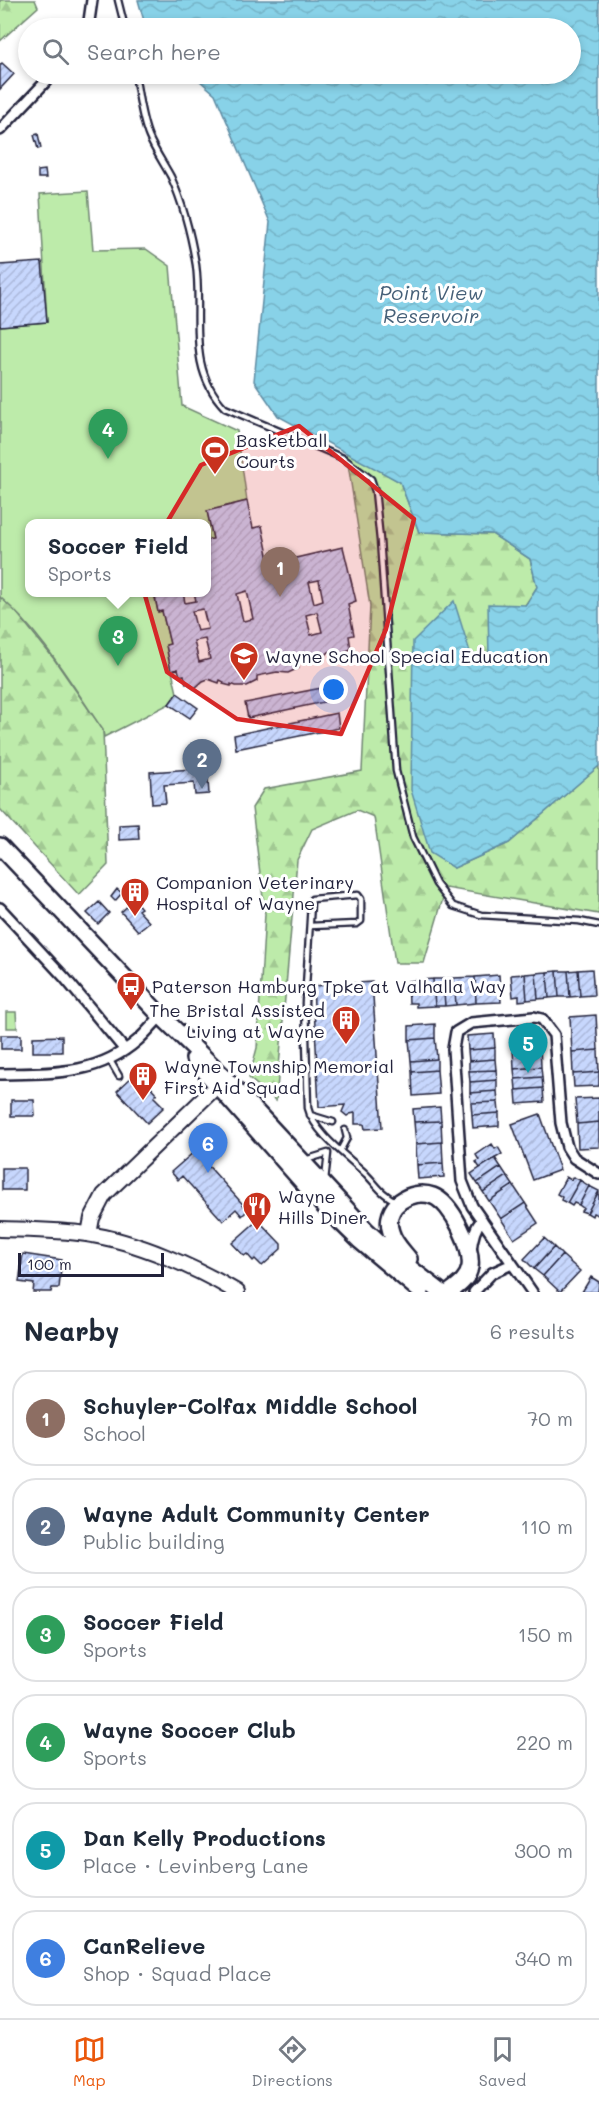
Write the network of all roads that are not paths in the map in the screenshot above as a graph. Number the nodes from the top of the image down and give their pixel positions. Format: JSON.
{"nodes":[{"id":1,"x":92,"y":0,"type":"edge"},
{"id":2,"x":118,"y":0,"type":"edge"},
{"id":3,"x":90,"y":18,"type":"edge"},
{"id":4,"x":122,"y":18,"type":"edge"},
{"id":5,"x":44,"y":84,"type":"edge"},
{"id":6,"x":136,"y":84,"type":"edge"},
{"id":7,"x":0,"y":130,"type":"edge"},
{"id":8,"x":0,"y":846,"type":"edge"},
{"id":9,"x":0,"y":908,"type":"edge"},
{"id":10,"x":599,"y":925,"type":"edge"},
{"id":11,"x":309,"y":926,"type":"junction"},
{"id":12,"x":160,"y":1016,"type":"junction"},
{"id":13,"x":125,"y":1050,"type":"junction"},
{"id":14,"x":109,"y":1059,"type":"junction"},
{"id":15,"x":0,"y":1074,"type":"edge"},
{"id":16,"x":119,"y":1076,"type":"dead end"},
{"id":17,"x":221,"y":1082,"type":"junction"},
{"id":18,"x":310,"y":1115,"type":"junction"},
{"id":19,"x":333,"y":1122,"type":"dead end"},
{"id":20,"x":345,"y":1131,"type":"dead end"},
{"id":21,"x":334,"y":1146,"type":"junction"},
{"id":22,"x":340,"y":1151,"type":"junction"},
{"id":23,"x":328,"y":1153,"type":"junction"},
{"id":24,"x":300,"y":1160,"type":"junction"},
{"id":25,"x":599,"y":1174,"type":"edge"},
{"id":26,"x":325,"y":1186,"type":"junction"},
{"id":27,"x":399,"y":1202,"type":"junction"},
{"id":28,"x":482,"y":1220,"type":"junction"},
{"id":29,"x":0,"y":1229,"type":"edge"},
{"id":30,"x":89,"y":1234,"type":"junction"},
{"id":31,"x":470,"y":1256,"type":"junction"},
{"id":32,"x":512,"y":1264,"type":"junction"},
{"id":33,"x":431,"y":1289,"type":"edge"},
{"id":34,"x":237,"y":1292,"type":"edge"},
{"id":35,"x":450,"y":1292,"type":"edge"},
{"id":36,"x":474,"y":1292,"type":"edge"},
{"id":37,"x":532,"y":1292,"type":"edge"}],
"edges":[{"from":1,"to":3,"type":"street"},
{"from":2,"to":4,"type":"lane"},
{"from":5,"to":7,"type":"street"},
{"from":6,"to":10,"type":"lane"},
{"from":8,"to":12,"type":"main road"},
{"from":9,"to":13,"type":"street"},
{"from":11,"to":11,"type":"lane"},
{"from":11,"to":18,"type":"lane"},
{"from":12,"to":13,"type":"street"},
{"from":12,"to":17,"type":"main road"},
{"from":13,"to":14,"type":"street"},
{"from":14,"to":15,"type":"street"},
{"from":14,"to":16,"type":"lane"},
{"from":17,"to":24,"type":"main road"},
{"from":17,"to":30,"type":"street"},
{"from":17,"to":33,"type":"main road"},
{"from":18,"to":19,"type":"lane"},
{"from":18,"to":21,"type":"lane"},
{"from":20,"to":22,"type":"lane"},
{"from":21,"to":22,"type":"lane"},
{"from":21,"to":23,"type":"lane"},
{"from":22,"to":27,"type":"lane"},
{"from":23,"to":24,"type":"lane"},
{"from":23,"to":26,"type":"lane"},
{"from":24,"to":26,"type":"main road"},
{"from":25,"to":28,"type":"street"},
{"from":26,"to":33,"type":"main road"},
{"from":27,"to":31,"type":"main road"},
{"from":27,"to":33,"type":"main road"},
{"from":28,"to":31,"type":"street"},
{"from":28,"to":32,"type":"street"},
{"from":29,"to":30,"type":"street"},
{"from":30,"to":34,"type":"street"},
{"from":31,"to":35,"type":"main road"},
{"from":32,"to":36,"type":"street"},
{"from":32,"to":37,"type":"street"}]}
